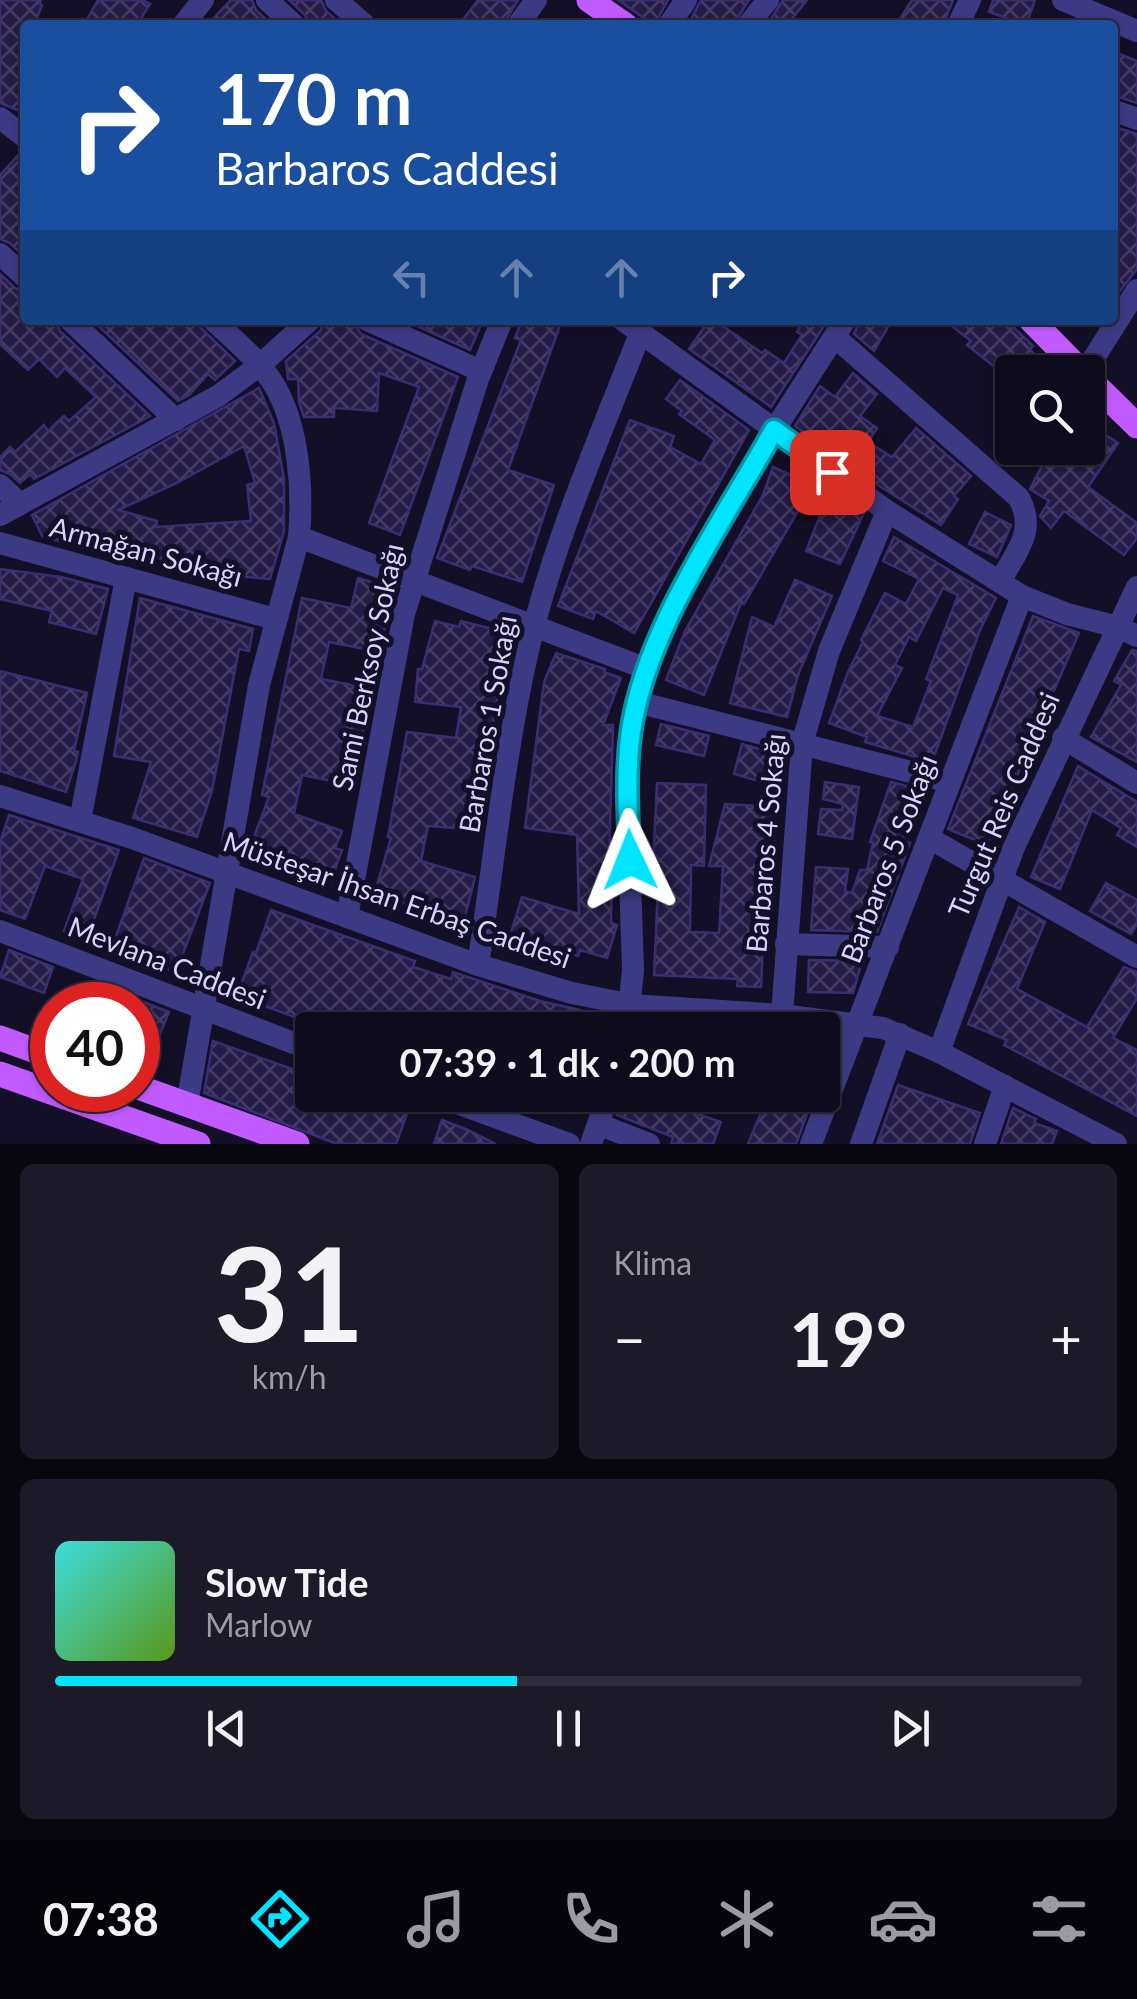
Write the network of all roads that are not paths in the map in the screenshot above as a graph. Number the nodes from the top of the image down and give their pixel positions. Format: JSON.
{"nodes":[{"id":1,"x":267,"y":0,"type":"edge"},
{"id":2,"x":336,"y":0,"type":"edge"},
{"id":3,"x":589,"y":0,"type":"edge"},
{"id":4,"x":768,"y":0,"type":"edge"},
{"id":5,"x":1063,"y":0,"type":"edge"},
{"id":6,"x":289,"y":20,"type":"edge"},
{"id":7,"x":358,"y":20,"type":"edge"},
{"id":8,"x":618,"y":20,"type":"edge"},
{"id":9,"x":752,"y":20,"type":"edge"},
{"id":10,"x":1112,"y":20,"type":"edge"},
{"id":11,"x":0,"y":118,"type":"edge"},
{"id":12,"x":20,"y":133,"type":"edge"},
{"id":13,"x":0,"y":254,"type":"edge"},
{"id":14,"x":20,"y":272,"type":"edge"},
{"id":15,"x":1137,"y":290,"type":"edge"},
{"id":16,"x":1118,"y":321,"type":"edge"},
{"id":17,"x":75,"y":325,"type":"edge"},
{"id":18,"x":219,"y":325,"type":"edge"},
{"id":19,"x":304,"y":325,"type":"edge"},
{"id":20,"x":378,"y":325,"type":"edge"},
{"id":21,"x":500,"y":325,"type":"edge"},
{"id":22,"x":1035,"y":325,"type":"edge"},
{"id":23,"x":1115,"y":325,"type":"edge"},
{"id":24,"x":632,"y":326,"type":"edge"},
{"id":25,"x":838,"y":326,"type":"edge"},
{"id":26,"x":1066,"y":355,"type":"edge"},
{"id":27,"x":1097,"y":355,"type":"edge"},
{"id":28,"x":260,"y":365,"type":"junction"},
{"id":29,"x":481,"y":371,"type":"junction"},
{"id":30,"x":1105,"y":394,"type":"edge"},
{"id":31,"x":176,"y":420,"type":"junction"},
{"id":32,"x":1137,"y":426,"type":"edge"},
{"id":33,"x":774,"y":430,"type":"junction"},
{"id":34,"x":0,"y":485,"type":"edge"},
{"id":35,"x":10,"y":509,"type":"edge"},
{"id":36,"x":887,"y":512,"type":"junction"},
{"id":37,"x":298,"y":536,"type":"junction"},
{"id":38,"x":0,"y":543,"type":"edge"},
{"id":39,"x":126,"y":578,"type":"junction"},
{"id":40,"x":413,"y":580,"type":"junction"},
{"id":41,"x":1000,"y":582,"type":"junction"},
{"id":42,"x":1137,"y":587,"type":"edge"},
{"id":43,"x":1022,"y":596,"type":"junction"},
{"id":44,"x":275,"y":619,"type":"junction"},
{"id":45,"x":534,"y":625,"type":"junction"},
{"id":46,"x":1128,"y":632,"type":"edge"},
{"id":47,"x":647,"y":669,"type":"junction"},
{"id":48,"x":637,"y":702,"type":"junction"},
{"id":49,"x":1063,"y":738,"type":"junction"},
{"id":50,"x":802,"y":744,"type":"junction"},
{"id":51,"x":950,"y":782,"type":"junction"},
{"id":52,"x":1137,"y":783,"type":"edge"},
{"id":53,"x":0,"y":796,"type":"edge"},
{"id":54,"x":80,"y":822,"type":"junction"},
{"id":55,"x":929,"y":838,"type":"junction"},
{"id":56,"x":227,"y":873,"type":"junction"},
{"id":57,"x":1001,"y":878,"type":"junction"},
{"id":58,"x":347,"y":918,"type":"junction"},
{"id":59,"x":0,"y":931,"type":"edge"},
{"id":60,"x":786,"y":944,"type":"junction"},
{"id":61,"x":888,"y":948,"type":"junction"},
{"id":62,"x":1137,"y":957,"type":"edge"},
{"id":63,"x":478,"y":965,"type":"junction"},
{"id":64,"x":632,"y":1005,"type":"junction"},
{"id":65,"x":203,"y":1010,"type":"junction"},
{"id":66,"x":631,"y":1012,"type":"edge"},
{"id":67,"x":737,"y":1012,"type":"edge"},
{"id":68,"x":782,"y":1012,"type":"edge"},
{"id":69,"x":840,"y":1021,"type":"edge"},
{"id":70,"x":860,"y":1023,"type":"junction"},
{"id":71,"x":900,"y":1034,"type":"junction"},
{"id":72,"x":0,"y":1038,"type":"edge"},
{"id":73,"x":295,"y":1044,"type":"edge"},
{"id":74,"x":30,"y":1049,"type":"edge"},
{"id":75,"x":939,"y":1052,"type":"junction"},
{"id":76,"x":0,"y":1074,"type":"edge"},
{"id":77,"x":1005,"y":1086,"type":"junction"},
{"id":78,"x":160,"y":1095,"type":"edge"},
{"id":79,"x":187,"y":1105,"type":"junction"},
{"id":80,"x":482,"y":1112,"type":"edge"},
{"id":81,"x":594,"y":1134,"type":"edge"},
{"id":82,"x":1086,"y":1137,"type":"edge"},
{"id":83,"x":198,"y":1144,"type":"edge"},
{"id":84,"x":297,"y":1144,"type":"edge"},
{"id":85,"x":570,"y":1144,"type":"edge"},
{"id":86,"x":649,"y":1144,"type":"edge"},
{"id":87,"x":811,"y":1144,"type":"edge"},
{"id":88,"x":862,"y":1144,"type":"edge"},
{"id":89,"x":985,"y":1144,"type":"edge"},
{"id":90,"x":1116,"y":1144,"type":"edge"}],
"edges":[{"from":1,"to":6,"type":"street"},
{"from":2,"to":7,"type":"street"},
{"from":3,"to":8,"type":"main road"},
{"from":4,"to":9,"type":"street"},
{"from":5,"to":10,"type":"street"},
{"from":11,"to":12,"type":"street"},
{"from":13,"to":14,"type":"street"},
{"from":15,"to":16,"type":"street"},
{"from":17,"to":31,"type":"street"},
{"from":18,"to":28,"type":"street"},
{"from":19,"to":28,"type":"street"},
{"from":20,"to":29,"type":"street"},
{"from":21,"to":29,"type":"street","name":"Sami Berksoy Sokağı"},
{"from":22,"to":26,"type":"main road"},
{"from":23,"to":27,"type":"street"},
{"from":24,"to":33,"type":"street"},
{"from":24,"to":45,"type":"street","name":"Barbaros 1 Sokağı"},
{"from":25,"to":33,"type":"street"},
{"from":25,"to":41,"type":"street"},
{"from":28,"to":31,"type":"street"},
{"from":28,"to":37,"type":"street"},
{"from":29,"to":40,"type":"street","name":"Sami Berksoy Sokağı"},
{"from":30,"to":32,"type":"main road"},
{"from":31,"to":35,"type":"street"},
{"from":33,"to":36,"type":"street"},
{"from":33,"to":47,"type":"street"},
{"from":34,"to":35,"type":"street"},
{"from":36,"to":41,"type":"street"},
{"from":36,"to":50,"type":"street","name":"Barbaros 4 Sokağı"},
{"from":37,"to":40,"type":"street"},
{"from":37,"to":44,"type":"street"},
{"from":38,"to":39,"type":"street","name":"Armağan Sokağı"},
{"from":39,"to":44,"type":"street","name":"Armağan Sokağı"},
{"from":39,"to":54,"type":"street"},
{"from":40,"to":45,"type":"street"},
{"from":40,"to":58,"type":"street","name":"Sami Berksoy Sokağı"},
{"from":41,"to":43,"type":"street"},
{"from":42,"to":46,"type":"street","name":"Turgut Reis Caddesi"},
{"from":43,"to":46,"type":"street"},
{"from":43,"to":51,"type":"street","name":"Barbaros 5 Sokağı"},
{"from":44,"to":56,"type":"street"},
{"from":45,"to":47,"type":"street"},
{"from":45,"to":63,"type":"street","name":"Barbaros 1 Sokağı"},
{"from":46,"to":49,"type":"street","name":"Turgut Reis Caddesi"},
{"from":47,"to":48,"type":"street"},
{"from":48,"to":50,"type":"street"},
{"from":48,"to":64,"type":"street"},
{"from":49,"to":52,"type":"street"},
{"from":49,"to":57,"type":"street","name":"Turgut Reis Caddesi"},
{"from":50,"to":51,"type":"street"},
{"from":50,"to":60,"type":"street","name":"Barbaros 4 Sokağı"},
{"from":51,"to":55,"type":"street","name":"Barbaros 5 Sokağı"},
{"from":53,"to":54,"type":"street","name":"Müsteşar İhsan Erbaş Caddesi"},
{"from":54,"to":56,"type":"street","name":"Müsteşar İhsan Erbaş Caddesi"},
{"from":55,"to":57,"type":"street"},
{"from":55,"to":61,"type":"street","name":"Barbaros 5 Sokağı"},
{"from":56,"to":58,"type":"street","name":"Müsteşar İhsan Erbaş Caddesi"},
{"from":56,"to":65,"type":"street"},
{"from":57,"to":62,"type":"street"},
{"from":57,"to":75,"type":"street","name":"Turgut Reis Caddesi"},
{"from":58,"to":63,"type":"street","name":"Müsteşar İhsan Erbaş Caddesi"},
{"from":59,"to":65,"type":"street","name":"Mevlana Caddesi"},
{"from":60,"to":61,"type":"street"},
{"from":60,"to":68,"type":"street","name":"Barbaros 4 Sokağı"},
{"from":61,"to":70,"type":"street","name":"Barbaros 5 Sokağı"},
{"from":63,"to":64,"type":"street","name":"Müsteşar İhsan Erbaş Caddesi"},
{"from":64,"to":66,"type":"street"},
{"from":64,"to":67,"type":"street","name":"Müsteşar İhsan Erbaş Caddesi"},
{"from":65,"to":73,"type":"street","name":"Mevlana Caddesi"},
{"from":65,"to":79,"type":"street"},
{"from":69,"to":70,"type":"street","name":"Müsteşar İhsan Erbaş Caddesi"},
{"from":70,"to":71,"type":"street","name":"Müsteşar İhsan Erbaş Caddesi"},
{"from":70,"to":87,"type":"street","name":"Barbaros 5 Sokağı"},
{"from":71,"to":75,"type":"street","name":"Müsteşar İhsan Erbaş Caddesi"},
{"from":71,"to":88,"type":"street"},
{"from":72,"to":74,"type":"main road"},
{"from":75,"to":77,"type":"street","name":"Müsteşar İhsan Erbaş Caddesi"},
{"from":76,"to":83,"type":"main road"},
{"from":77,"to":82,"type":"street","name":"Müsteşar İhsan Erbaş Caddesi"},
{"from":77,"to":89,"type":"street"},
{"from":78,"to":79,"type":"main road"},
{"from":79,"to":84,"type":"main road"},
{"from":80,"to":85,"type":"street"},
{"from":81,"to":86,"type":"street"},
{"from":82,"to":90,"type":"street","name":"Müsteşar İhsan Erbaş Caddesi"}]}
